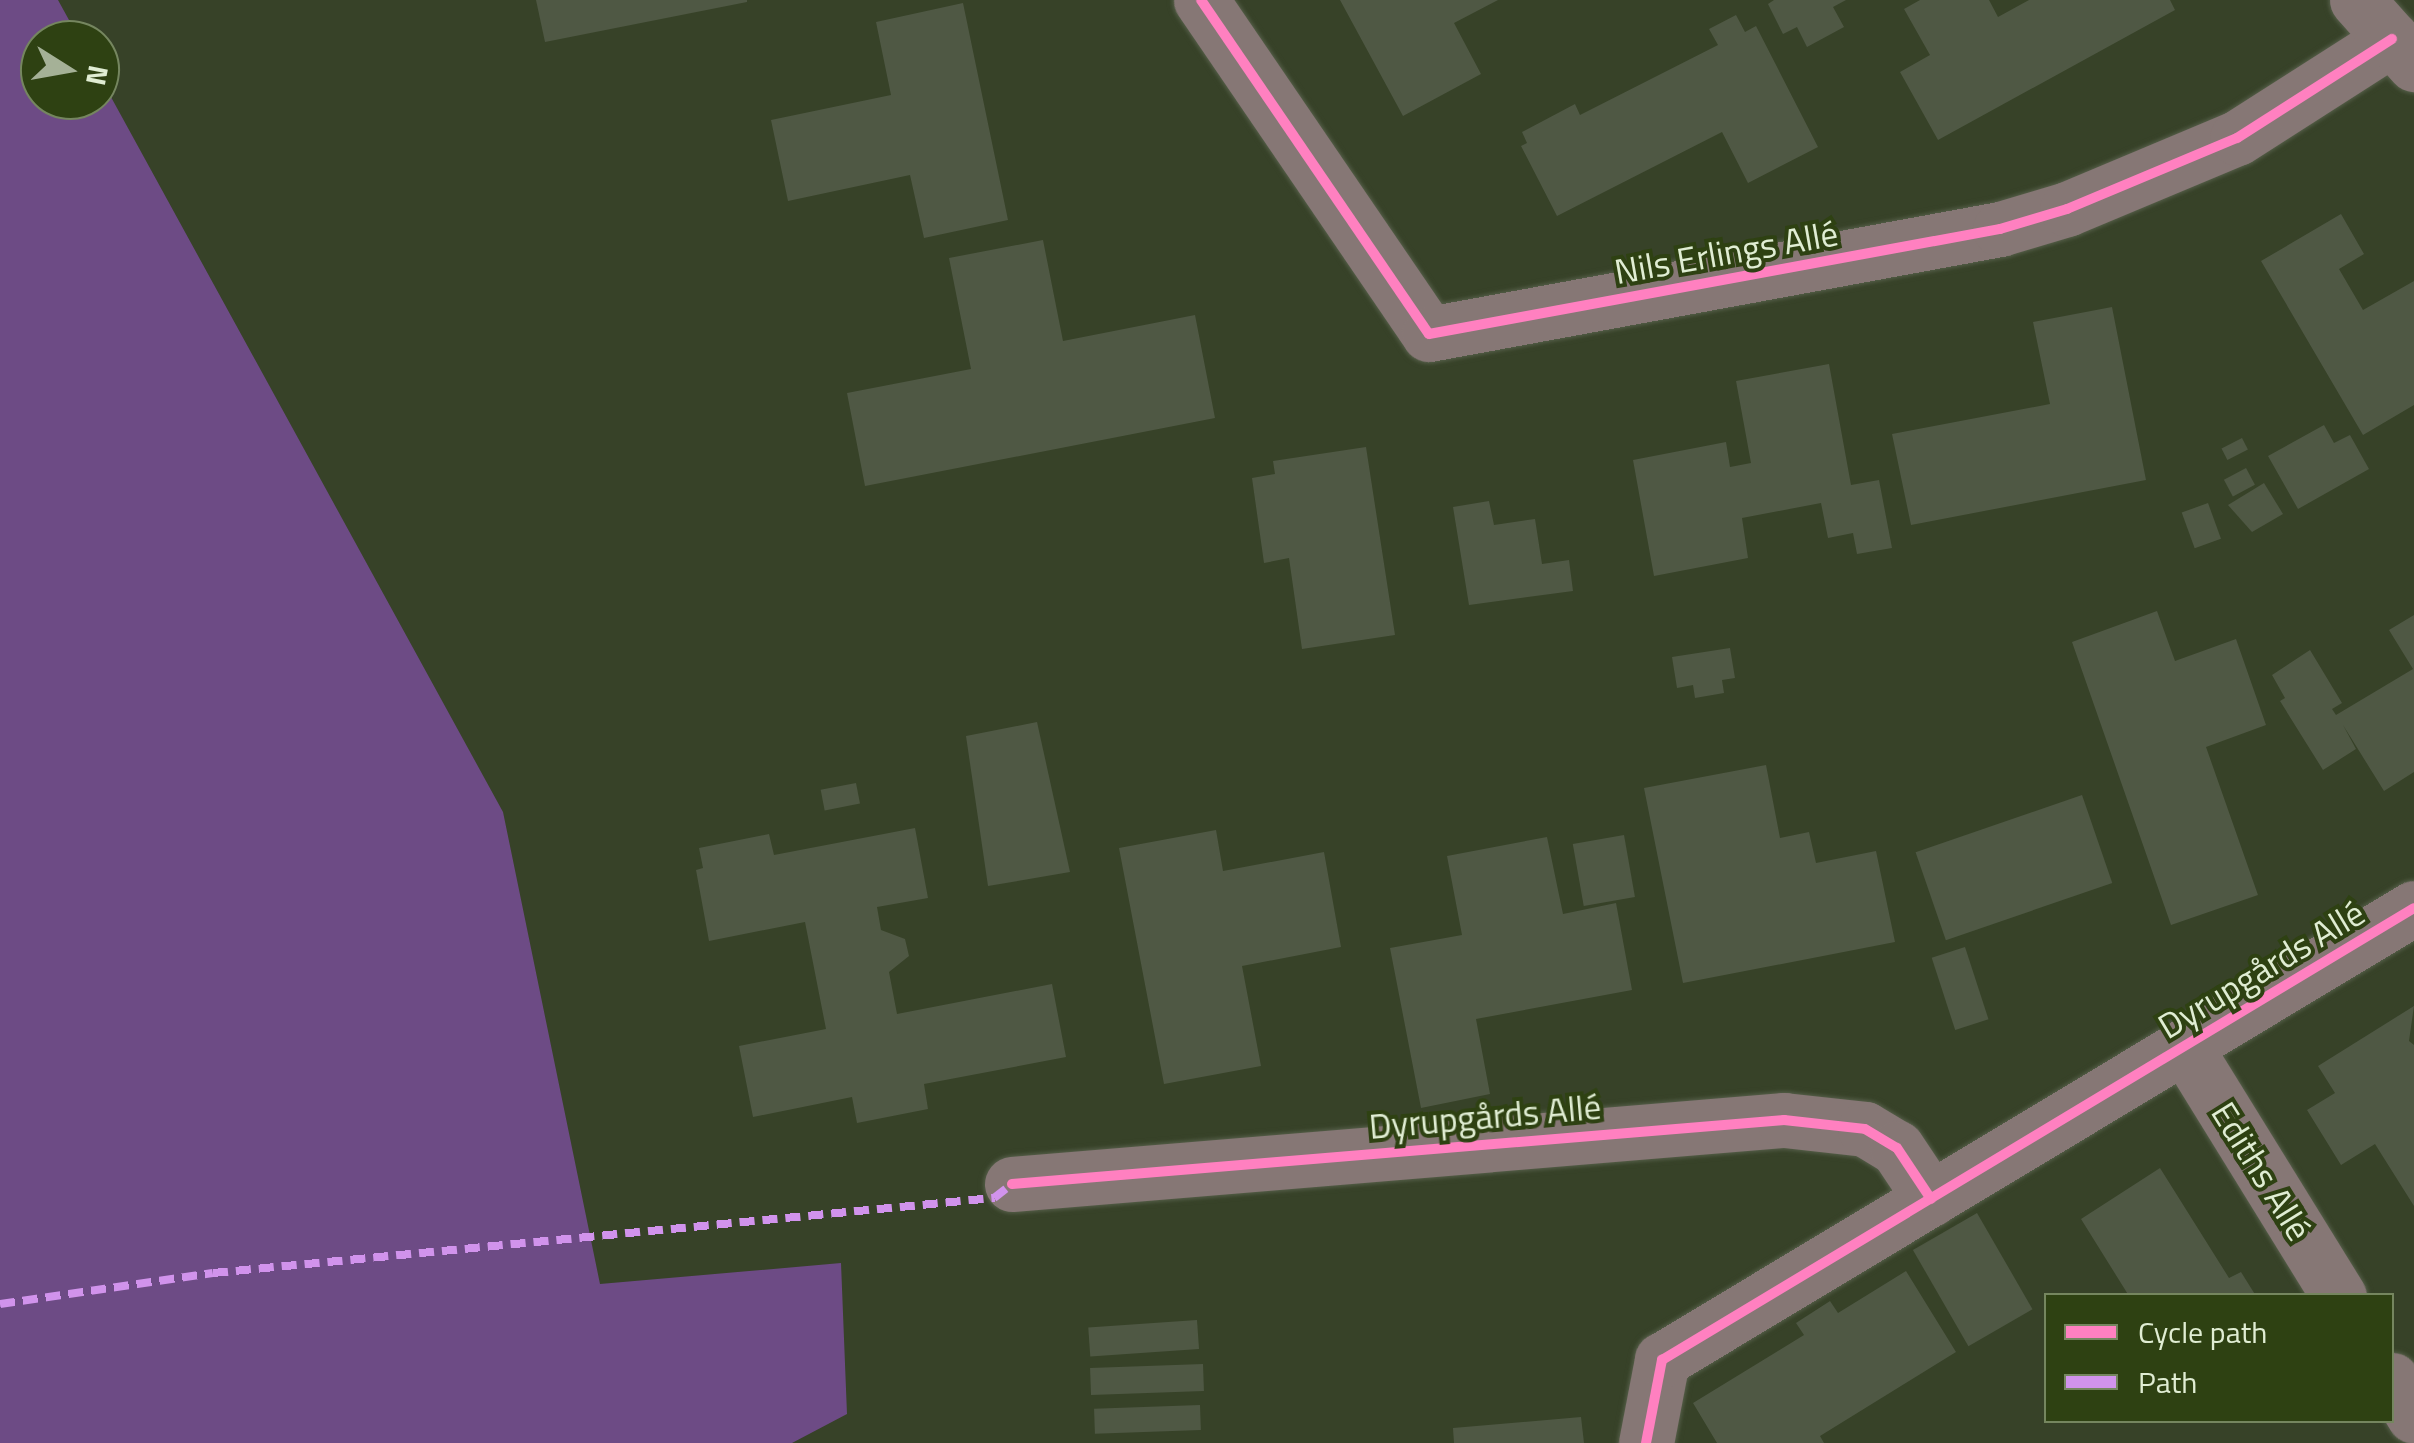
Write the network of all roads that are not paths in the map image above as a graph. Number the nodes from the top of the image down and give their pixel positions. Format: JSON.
{"nodes":[{"id":1,"x":1201,"y":0,"type":"edge"},
{"id":2,"x":2388,"y":34,"type":"edge"},
{"id":3,"x":2414,"y":908,"type":"edge"},
{"id":4,"x":2184,"y":1047,"type":"junction"},
{"id":5,"x":1012,"y":1184,"type":"dead end"},
{"id":6,"x":1931,"y":1198,"type":"junction"},
{"id":7,"x":2337,"y":1293,"type":"edge"},
{"id":8,"x":2394,"y":1383,"type":"edge"},
{"id":9,"x":2414,"y":1416,"type":"edge"},
{"id":10,"x":1646,"y":1443,"type":"edge"}],
"edges":[{"from":1,"to":2,"type":"street","name":"Nils Erlings Allé"},
{"from":3,"to":4,"type":"street","name":"Dyrupgårds Allé"},
{"from":4,"to":6,"type":"street","name":"Dyrupgårds Allé"},
{"from":4,"to":7,"type":"street","name":"Ediths Allé"},
{"from":5,"to":6,"type":"street","name":"Dyrupgårds Allé"},
{"from":6,"to":10,"type":"street","name":"Dyrupgårds Allé"},
{"from":8,"to":9,"type":"street"}]}
